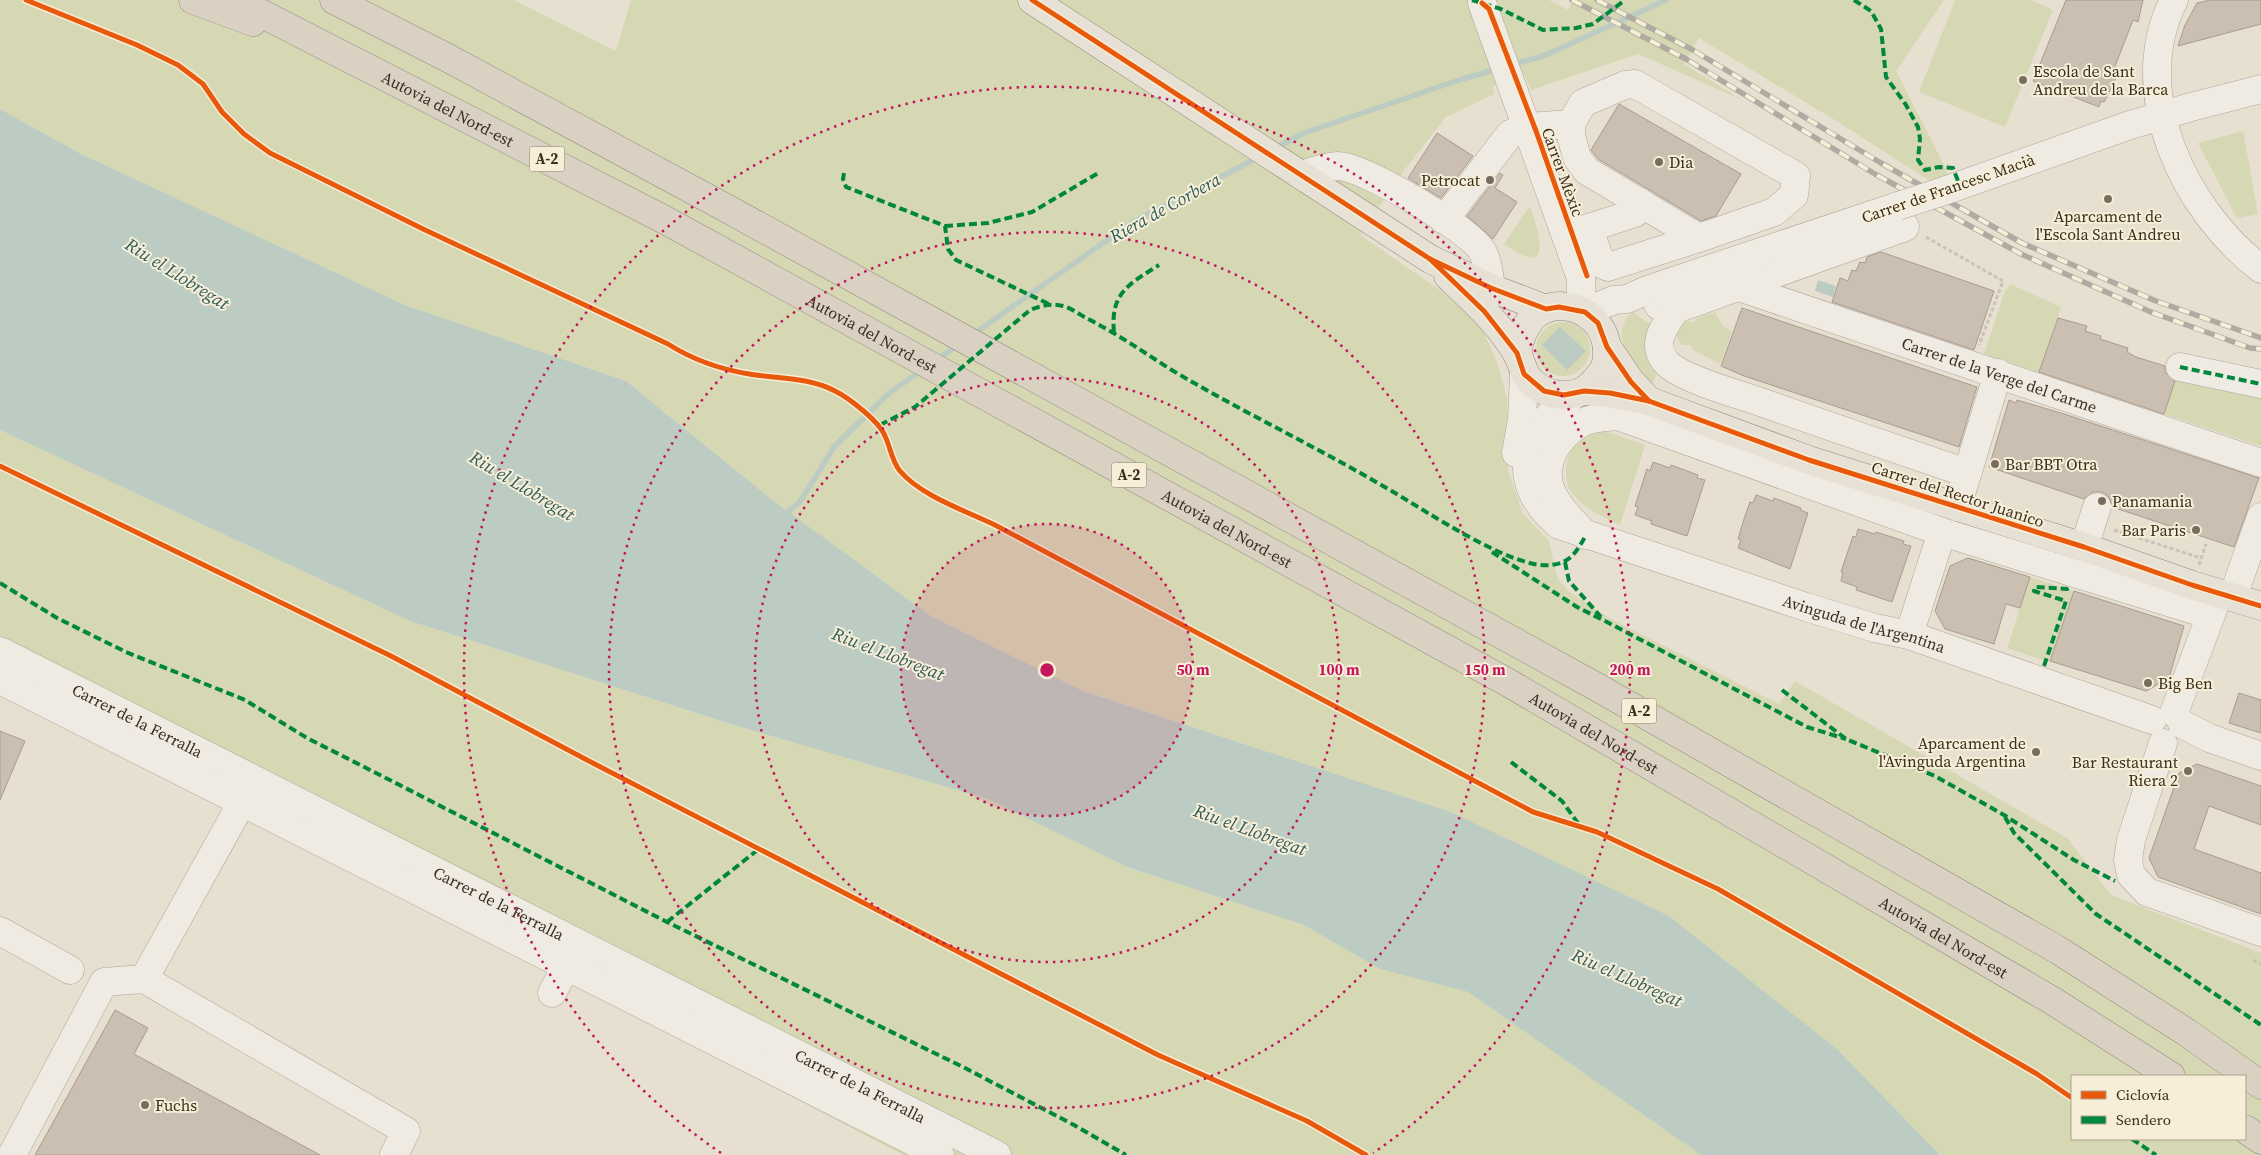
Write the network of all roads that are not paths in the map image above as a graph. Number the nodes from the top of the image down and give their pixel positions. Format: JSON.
{"nodes":[{"id":1,"x":193,"y":0,"type":"edge"},
{"id":2,"x":235,"y":0,"type":"edge"},
{"id":3,"x":334,"y":0,"type":"edge"},
{"id":4,"x":1032,"y":0,"type":"edge"},
{"id":5,"x":2174,"y":0,"type":"edge"},
{"id":6,"x":1482,"y":3,"type":"dead end"},
{"id":7,"x":346,"y":57,"type":"junction"},
{"id":8,"x":2261,"y":89,"type":"edge"},
{"id":9,"x":2161,"y":115,"type":"junction"},
{"id":10,"x":1571,"y":124,"type":"junction"},
{"id":11,"x":1528,"y":126,"type":"junction"},
{"id":12,"x":1294,"y":171,"type":"junction"},
{"id":13,"x":1640,"y":202,"type":"junction"},
{"id":14,"x":1901,"y":216,"type":"junction"},
{"id":15,"x":1444,"y":220,"type":"junction"},
{"id":16,"x":1575,"y":238,"type":"junction"},
{"id":17,"x":1699,"y":238,"type":"junction"},
{"id":18,"x":1430,"y":259,"type":"junction"},
{"id":19,"x":2261,"y":269,"type":"edge"},
{"id":20,"x":1736,"y":286,"type":"junction"},
{"id":21,"x":1491,"y":288,"type":"junction"},
{"id":22,"x":1632,"y":297,"type":"junction"},
{"id":23,"x":1568,"y":309,"type":"junction"},
{"id":24,"x":1676,"y":309,"type":"junction"},
{"id":25,"x":1606,"y":342,"type":"junction"},
{"id":26,"x":1520,"y":364,"type":"junction"},
{"id":27,"x":2180,"y":367,"type":"dead end"},
{"id":28,"x":1998,"y":373,"type":"junction"},
{"id":29,"x":2261,"y":384,"type":"edge"},
{"id":30,"x":1580,"y":392,"type":"junction"},
{"id":31,"x":1649,"y":401,"type":"junction"},
{"id":32,"x":2261,"y":463,"type":"edge"},
{"id":33,"x":1967,"y":473,"type":"junction"},
{"id":34,"x":1957,"y":507,"type":"junction"},
{"id":35,"x":2098,"y":507,"type":"dead end"},
{"id":36,"x":2261,"y":517,"type":"edge"},
{"id":37,"x":1579,"y":530,"type":"junction"},
{"id":38,"x":1942,"y":532,"type":"junction"},
{"id":39,"x":2084,"y":547,"type":"junction"},
{"id":40,"x":2221,"y":601,"type":"junction"},
{"id":41,"x":2261,"y":606,"type":"edge"},
{"id":42,"x":1909,"y":635,"type":"junction"},
{"id":43,"x":0,"y":651,"type":"edge"},
{"id":44,"x":0,"y":680,"type":"edge"},
{"id":45,"x":2168,"y":725,"type":"junction"},
{"id":46,"x":2261,"y":756,"type":"edge"},
{"id":47,"x":249,"y":791,"type":"junction"},
{"id":48,"x":0,"y":932,"type":"edge"},
{"id":49,"x":2261,"y":932,"type":"edge"},
{"id":50,"x":573,"y":955,"type":"junction"},
{"id":51,"x":70,"y":970,"type":"dead end"},
{"id":52,"x":144,"y":979,"type":"junction"},
{"id":53,"x":552,"y":993,"type":"dead end"},
{"id":54,"x":2169,"y":1075,"type":"edge"},
{"id":55,"x":2261,"y":1085,"type":"edge"},
{"id":56,"x":2246,"y":1130,"type":"edge"},
{"id":57,"x":2261,"y":1140,"type":"edge"},
{"id":58,"x":938,"y":1148,"type":"edge"},
{"id":59,"x":989,"y":1153,"type":"edge"},
{"id":60,"x":12,"y":1155,"type":"edge"},
{"id":61,"x":394,"y":1155,"type":"edge"}],
"edges":[{"from":1,"to":7,"type":"highway"},
{"from":2,"to":7,"type":"highway","name":"Autovia del Nord-est","number":"A-2"},
{"from":3,"to":55,"type":"highway","number":"A-2"},
{"from":4,"to":12,"type":"main road"},
{"from":5,"to":9,"type":"street"},
{"from":6,"to":11,"type":"street"},
{"from":7,"to":54,"type":"highway","name":"Autovia del Nord-est","number":"A-2"},
{"from":8,"to":9,"type":"street","name":"Carrer de Francesc Macià"},
{"from":9,"to":14,"type":"street","name":"Carrer de Francesc Macià","bridge":true},
{"from":9,"to":19,"type":"street"},
{"from":10,"to":11,"type":"street"},
{"from":10,"to":13,"type":"street"},
{"from":10,"to":17,"type":"street"},
{"from":11,"to":15,"type":"street"},
{"from":11,"to":16,"type":"street"},
{"from":12,"to":15,"type":"street"},
{"from":12,"to":18,"type":"main road"},
{"from":13,"to":16,"type":"street"},
{"from":13,"to":17,"type":"street"},
{"from":14,"to":20,"type":"street","name":"Carrer de Francesc Macià"},
{"from":14,"to":22,"type":"street","name":"Carrer de Francesc Macià"},
{"from":15,"to":21,"type":"street"},
{"from":16,"to":17,"type":"street"},
{"from":16,"to":23,"type":"street"},
{"from":18,"to":21,"type":"main road"},
{"from":18,"to":26,"type":"main road"},
{"from":20,"to":24,"type":"street","name":"Carrer de Francesc Macià"},
{"from":20,"to":28,"type":"street","name":"Carrer de la Verge del Carme"},
{"from":21,"to":23,"type":"main road"},
{"from":22,"to":23,"type":"street","name":"Carrer de Francesc Macià"},
{"from":22,"to":24,"type":"street"},
{"from":22,"to":25,"type":"street"},
{"from":23,"to":25,"type":"main road"},
{"from":23,"to":26,"type":"main road"},
{"from":24,"to":33,"type":"street","name":"Carrer del Rector Juanico"},
{"from":25,"to":30,"type":"main road"},
{"from":25,"to":31,"type":"main road","name":"Carrer del Rector Juanico"},
{"from":26,"to":30,"type":"main road"},
{"from":26,"to":37,"type":"street","name":"Avinguda de l'Argentina"},
{"from":27,"to":29,"type":"street"},
{"from":28,"to":32,"type":"street","name":"Carrer de la Verge del Carme"},
{"from":28,"to":33,"type":"street"},
{"from":30,"to":31,"type":"main road","name":"Carrer del Rector Juanico"},
{"from":30,"to":37,"type":"street","name":"Avinguda de l'Argentina"},
{"from":31,"to":34,"type":"main road","name":"Carrer del Rector Juanico"},
{"from":33,"to":34,"type":"street"},
{"from":34,"to":39,"type":"main road","name":"Carrer del Rector Juanico"},
{"from":35,"to":39,"type":"street"},
{"from":36,"to":40,"type":"street"},
{"from":37,"to":38,"type":"street","name":"Carrer del Rector Juanico"},
{"from":37,"to":42,"type":"street","name":"Avinguda de l'Argentina"},
{"from":38,"to":40,"type":"street","name":"Carrer del Rector Juanico"},
{"from":38,"to":42,"type":"street"},
{"from":39,"to":40,"type":"main road","name":"Carrer del Rector Juanico"},
{"from":40,"to":41,"type":"main road","name":"Carrer del Rector Juanico"},
{"from":40,"to":45,"type":"street"},
{"from":42,"to":45,"type":"street","name":"Avinguda de l'Argentina"},
{"from":43,"to":47,"type":"street","name":"Carrer de la Ferralla"},
{"from":44,"to":47,"type":"street","name":"Carrer de la Ferralla"},
{"from":45,"to":46,"type":"street","name":"Avinguda de l'Argentina"},
{"from":45,"to":49,"type":"street"},
{"from":47,"to":50,"type":"street","name":"Carrer de la Ferralla"},
{"from":47,"to":52,"type":"street"},
{"from":48,"to":51,"type":"street"},
{"from":50,"to":53,"type":"street"},
{"from":50,"to":58,"type":"street","name":"Carrer de la Ferralla"},
{"from":52,"to":60,"type":"street"},
{"from":52,"to":61,"type":"street"},
{"from":56,"to":57,"type":"highway"},
{"from":58,"to":59,"type":"street","name":"Carrer de la Ferralla"}]}
